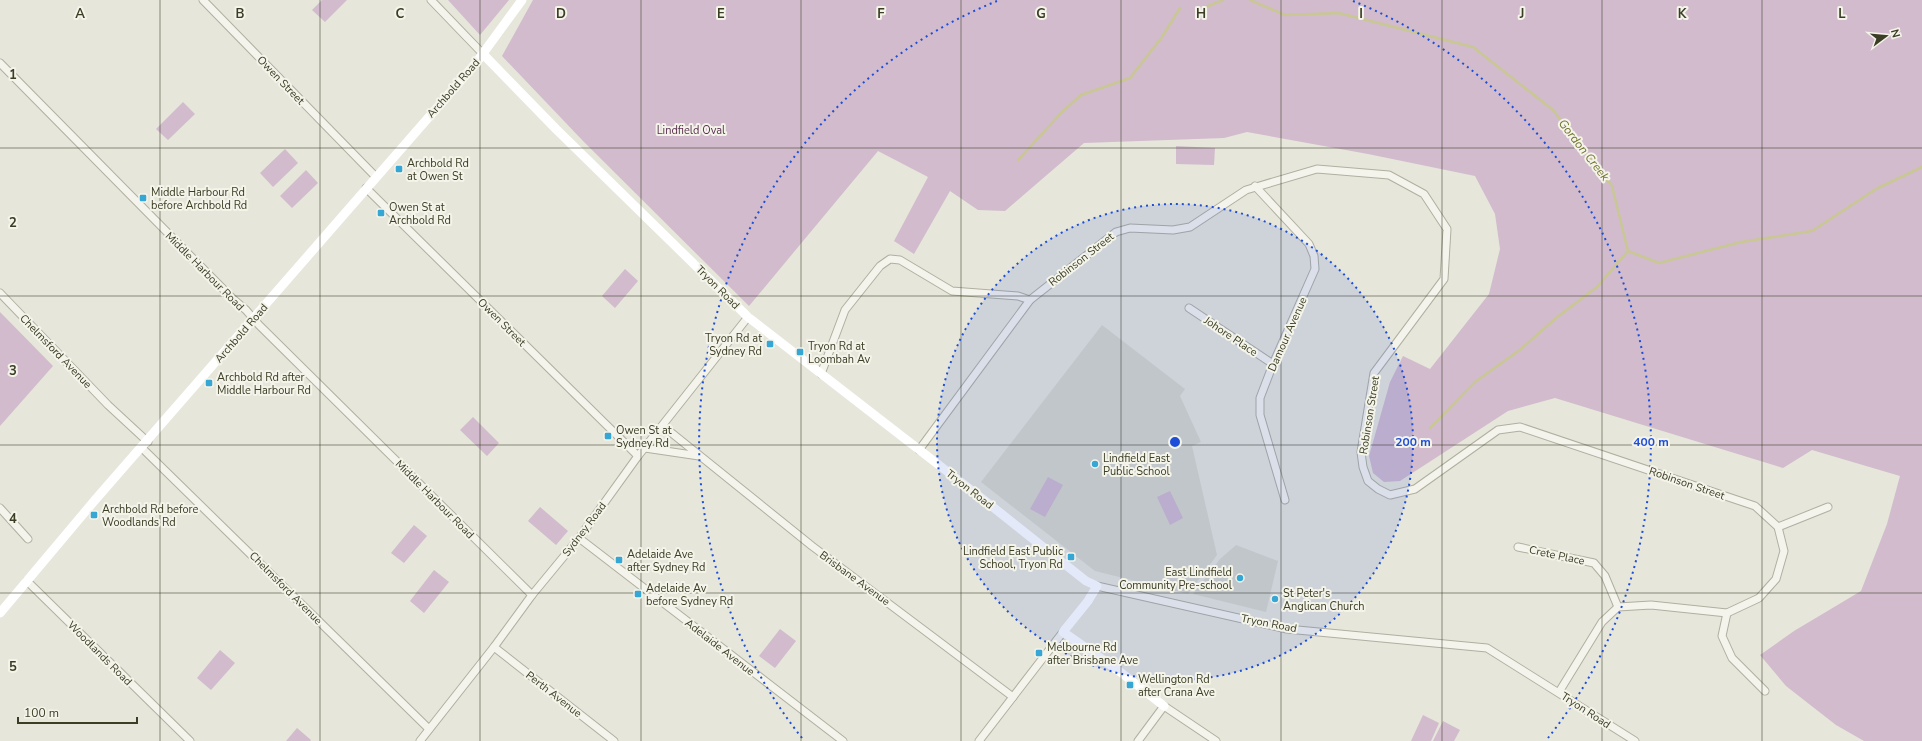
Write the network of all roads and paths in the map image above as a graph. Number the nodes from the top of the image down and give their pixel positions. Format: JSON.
{"nodes":[{"id":1,"x":202,"y":0,"type":"edge"},
{"id":2,"x":431,"y":0,"type":"edge"},
{"id":3,"x":522,"y":0,"type":"edge"},
{"id":4,"x":483,"y":54,"type":"junction"},
{"id":5,"x":0,"y":63,"type":"edge"},
{"id":6,"x":376,"y":177,"type":"junction"},
{"id":7,"x":1255,"y":186,"type":"junction"},
{"id":8,"x":366,"y":188,"type":"junction"},
{"id":9,"x":0,"y":293,"type":"edge"},
{"id":10,"x":1030,"y":300,"type":"junction"},
{"id":11,"x":1189,"y":308,"type":"dead end"},
{"id":12,"x":748,"y":317,"type":"junction"},
{"id":13,"x":253,"y":319,"type":"junction"},
{"id":14,"x":1273,"y":364,"type":"junction"},
{"id":15,"x":821,"y":374,"type":"junction"},
{"id":16,"x":663,"y":426,"type":"junction"},
{"id":17,"x":145,"y":445,"type":"junction"},
{"id":18,"x":645,"y":448,"type":"junction"},
{"id":19,"x":919,"y":450,"type":"junction"},
{"id":20,"x":638,"y":456,"type":"junction"},
{"id":21,"x":700,"y":456,"type":"junction"},
{"id":22,"x":1285,"y":500,"type":"dead end"},
{"id":23,"x":1828,"y":506,"type":"dead end"},
{"id":24,"x":0,"y":508,"type":"edge"},
{"id":25,"x":1778,"y":527,"type":"junction"},
{"id":26,"x":579,"y":538,"type":"junction"},
{"id":27,"x":28,"y":540,"type":"dead end"},
{"id":28,"x":1518,"y":547,"type":"dead end"},
{"id":29,"x":27,"y":581,"type":"junction"},
{"id":30,"x":1097,"y":586,"type":"junction"},
{"id":31,"x":532,"y":595,"type":"junction"},
{"id":32,"x":1618,"y":607,"type":"junction"},
{"id":33,"x":0,"y":613,"type":"edge"},
{"id":34,"x":1727,"y":614,"type":"junction"},
{"id":35,"x":1063,"y":632,"type":"junction"},
{"id":36,"x":494,"y":647,"type":"junction"},
{"id":37,"x":1765,"y":691,"type":"dead end"},
{"id":38,"x":1559,"y":692,"type":"junction"},
{"id":39,"x":1013,"y":697,"type":"junction"},
{"id":40,"x":1164,"y":706,"type":"junction"},
{"id":41,"x":429,"y":729,"type":"junction"},
{"id":42,"x":190,"y":741,"type":"edge"},
{"id":43,"x":420,"y":741,"type":"edge"},
{"id":44,"x":614,"y":741,"type":"edge"},
{"id":45,"x":843,"y":741,"type":"edge"},
{"id":46,"x":979,"y":741,"type":"edge"},
{"id":47,"x":1138,"y":741,"type":"edge"},
{"id":48,"x":1216,"y":741,"type":"edge"},
{"id":49,"x":1634,"y":741,"type":"edge"}],
"edges":[{"from":1,"to":6,"type":"street","name":"Owen Street"},
{"from":2,"to":4,"type":"street","name":"Tryon Road"},
{"from":3,"to":4,"type":"street","name":"Archbold Road"},
{"from":4,"to":6,"type":"street","name":"Archbold Road"},
{"from":4,"to":12,"type":"street","name":"Tryon Road"},
{"from":5,"to":13,"type":"street","name":"Middle Harbour Road"},
{"from":6,"to":8,"type":"street","name":"Archbold Road"},
{"from":7,"to":10,"type":"street","name":"Robinson Street"},
{"from":7,"to":14,"type":"street","name":"Damour Avenue"},
{"from":7,"to":25,"type":"street","name":"Robinson Street"},
{"from":8,"to":13,"type":"street","name":"Archbold Road"},
{"from":8,"to":20,"type":"street","name":"Owen Street"},
{"from":9,"to":17,"type":"street","name":"Chelmsford Avenue"},
{"from":10,"to":15,"type":"street"},
{"from":10,"to":19,"type":"street","name":"Robinson Street"},
{"from":11,"to":14,"type":"street","name":"Johore Place"},
{"from":12,"to":15,"type":"street","name":"Tryon Road"},
{"from":12,"to":16,"type":"street","name":"Sydney Road"},
{"from":13,"to":17,"type":"street","name":"Archbold Road"},
{"from":13,"to":31,"type":"street","name":"Middle Harbour Road"},
{"from":14,"to":22,"type":"street","name":"Damour Avenue"},
{"from":15,"to":19,"type":"street","name":"Tryon Road"},
{"from":16,"to":18,"type":"street","name":"Sydney Road"},
{"from":16,"to":21,"type":"street","name":"Brisbane Avenue"},
{"from":17,"to":29,"type":"street","name":"Archbold Road"},
{"from":17,"to":41,"type":"street","name":"Chelmsford Avenue"},
{"from":18,"to":20,"type":"street","name":"Sydney Road"},
{"from":18,"to":21,"type":"street"},
{"from":19,"to":30,"type":"street","name":"Tryon Road"},
{"from":20,"to":26,"type":"street","name":"Sydney Road"},
{"from":21,"to":39,"type":"street","name":"Brisbane Avenue"},
{"from":23,"to":25,"type":"street"},
{"from":24,"to":27,"type":"street"},
{"from":25,"to":34,"type":"street"},
{"from":26,"to":31,"type":"street","name":"Sydney Road"},
{"from":26,"to":45,"type":"street","name":"Adelaide Avenue"},
{"from":28,"to":32,"type":"street","name":"Crete Place"},
{"from":29,"to":33,"type":"street","name":"Archbold Road"},
{"from":29,"to":42,"type":"street","name":"Woodlands Road"},
{"from":30,"to":35,"type":"street"},
{"from":30,"to":38,"type":"street","name":"Tryon Road"},
{"from":31,"to":36,"type":"street","name":"Sydney Road"},
{"from":32,"to":34,"type":"street"},
{"from":32,"to":38,"type":"street"},
{"from":34,"to":37,"type":"street"},
{"from":35,"to":39,"type":"street"},
{"from":35,"to":40,"type":"street"},
{"from":36,"to":41,"type":"street","name":"Sydney Road"},
{"from":36,"to":44,"type":"street","name":"Perth Avenue"},
{"from":38,"to":49,"type":"street","name":"Tryon Road"},
{"from":39,"to":46,"type":"street"},
{"from":40,"to":47,"type":"street"},
{"from":40,"to":48,"type":"street"},
{"from":41,"to":43,"type":"street","name":"Sydney Road"}]}
